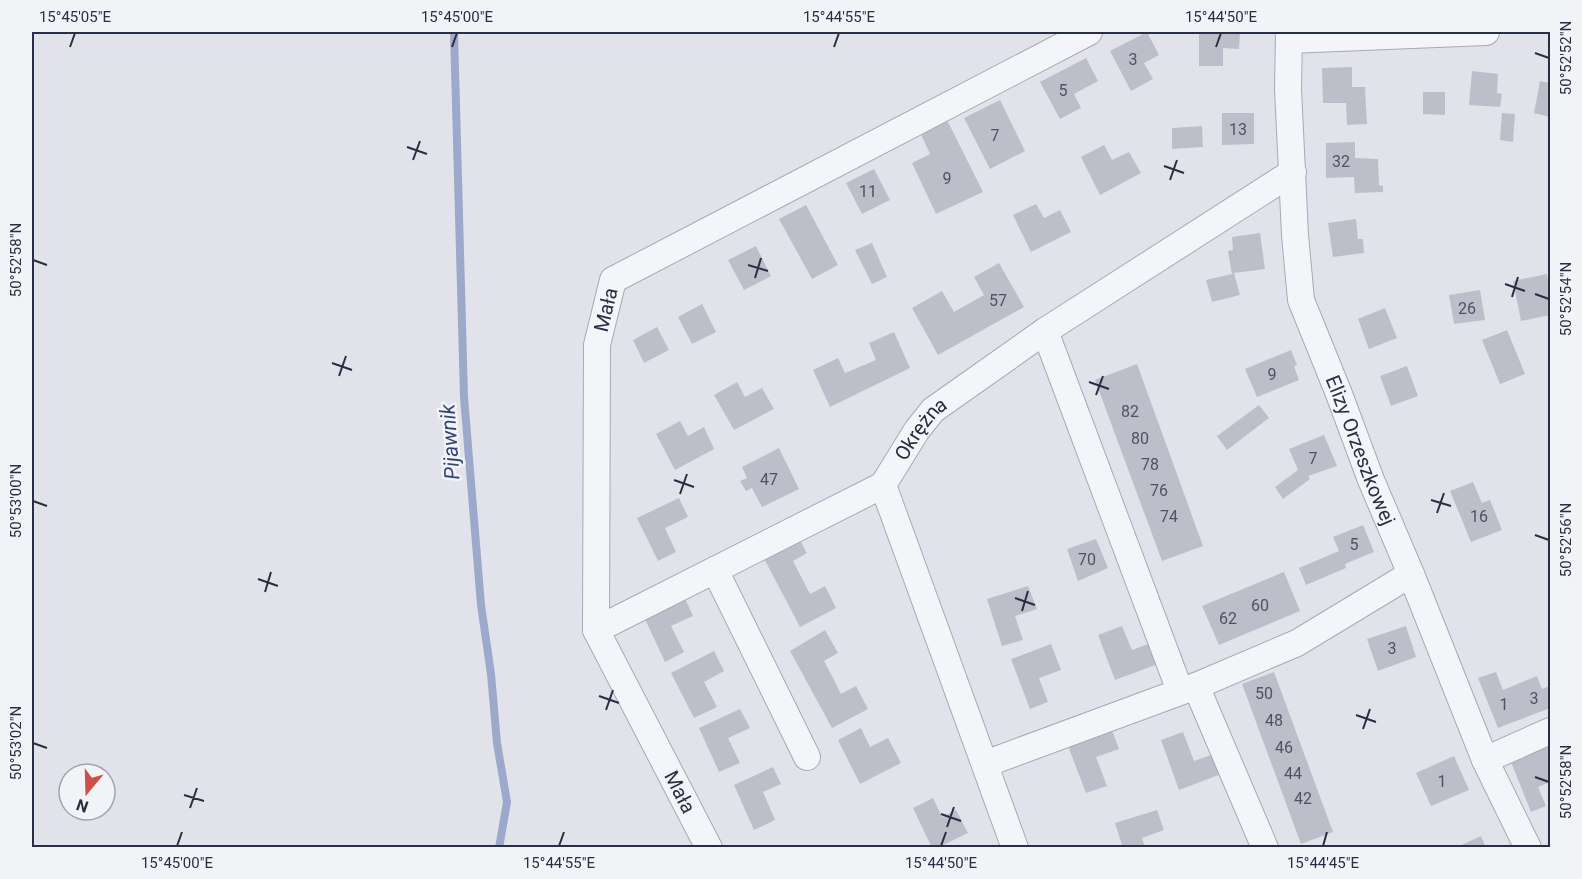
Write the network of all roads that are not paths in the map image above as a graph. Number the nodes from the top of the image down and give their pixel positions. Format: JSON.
{"nodes":[{"id":1,"x":1089,"y":32,"type":"edge"},
{"id":2,"x":1486,"y":32,"type":"edge"},
{"id":3,"x":1289,"y":36,"type":"edge"},
{"id":4,"x":1293,"y":172,"type":"junction"},
{"id":5,"x":1045,"y":331,"type":"junction"},
{"id":6,"x":883,"y":485,"type":"junction"},
{"id":7,"x":715,"y":570,"type":"junction"},
{"id":8,"x":1411,"y":574,"type":"junction"},
{"id":9,"x":596,"y":630,"type":"junction"},
{"id":10,"x":1188,"y":689,"type":"junction"},
{"id":11,"x":1551,"y":731,"type":"edge"},
{"id":12,"x":807,"y":757,"type":"dead end"},
{"id":13,"x":1485,"y":760,"type":"junction"},
{"id":14,"x":985,"y":764,"type":"junction"},
{"id":15,"x":709,"y":848,"type":"edge"},
{"id":16,"x":1015,"y":848,"type":"edge"},
{"id":17,"x":1265,"y":848,"type":"edge"},
{"id":18,"x":1528,"y":848,"type":"edge"}],
"edges":[{"from":1,"to":9,"type":"street","name":"Mała"},
{"from":2,"to":3,"type":"street"},
{"from":3,"to":4,"type":"street","name":"Elizy Orzeszkowej"},
{"from":4,"to":5,"type":"street","name":"Okrężna"},
{"from":4,"to":8,"type":"street","name":"Elizy Orzeszkowej"},
{"from":5,"to":6,"type":"street","name":"Okrężna"},
{"from":5,"to":10,"type":"street"},
{"from":6,"to":7,"type":"street"},
{"from":6,"to":14,"type":"street"},
{"from":7,"to":9,"type":"street"},
{"from":7,"to":12,"type":"street"},
{"from":8,"to":10,"type":"street"},
{"from":8,"to":13,"type":"street","name":"Elizy Orzeszkowej"},
{"from":9,"to":15,"type":"street","name":"Mała"},
{"from":10,"to":14,"type":"street"},
{"from":10,"to":17,"type":"street"},
{"from":11,"to":13,"type":"street"},
{"from":13,"to":18,"type":"street","name":"Elizy Orzeszkowej"},
{"from":14,"to":16,"type":"street"}]}
